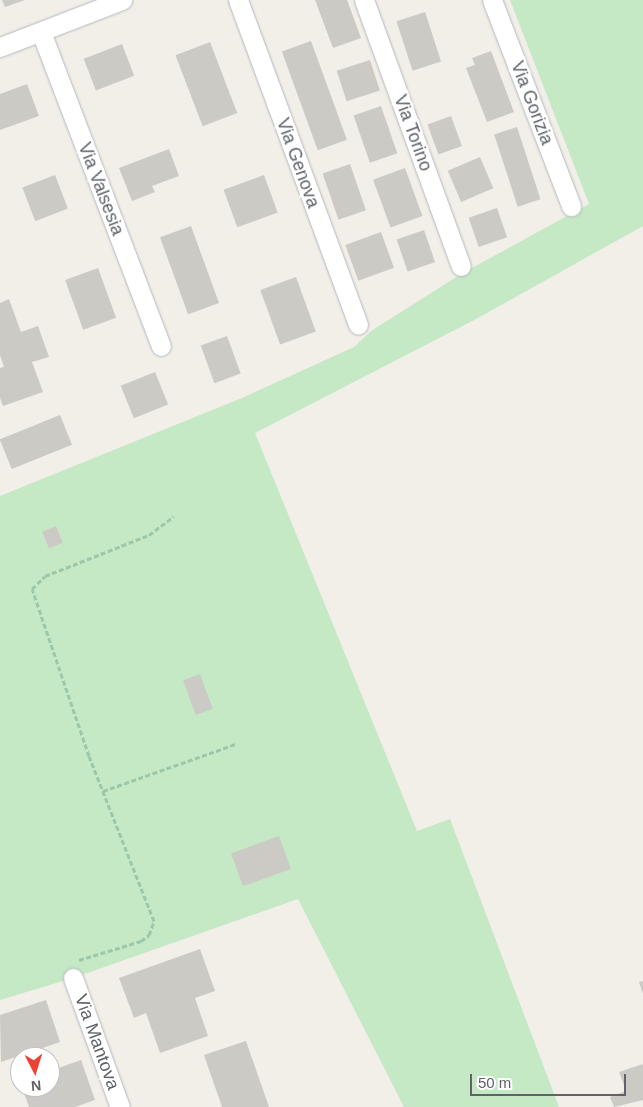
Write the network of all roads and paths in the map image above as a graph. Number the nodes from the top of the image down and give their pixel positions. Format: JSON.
{"nodes":[{"id":1,"x":122,"y":0,"type":"edge"},
{"id":2,"x":238,"y":0,"type":"edge"},
{"id":3,"x":364,"y":0,"type":"edge"},
{"id":4,"x":492,"y":0,"type":"edge"},
{"id":5,"x":86,"y":7,"type":"edge"},
{"id":6,"x":41,"y":32,"type":"junction"},
{"id":7,"x":0,"y":48,"type":"edge"},
{"id":8,"x":571,"y":206,"type":"dead end"},
{"id":9,"x":461,"y":266,"type":"dead end"},
{"id":10,"x":358,"y":325,"type":"dead end"},
{"id":11,"x":161,"y":346,"type":"dead end"},
{"id":12,"x":174,"y":516,"type":"dead end"},
{"id":13,"x":236,"y":744,"type":"dead end"},
{"id":14,"x":103,"y":791,"type":"junction"},
{"id":15,"x":73,"y":978,"type":"joint"},
{"id":16,"x":120,"y":1107,"type":"edge"}],
"edges":[{"from":1,"to":5,"type":"street"},
{"from":2,"to":10,"type":"street","name":"Via Genova"},
{"from":3,"to":9,"type":"street","name":"Via Torino"},
{"from":4,"to":8,"type":"street","name":"Via Gorizia"},
{"from":5,"to":6,"type":"street"},
{"from":6,"to":7,"type":"street"},
{"from":6,"to":11,"type":"street","name":"Via Valsesia"},
{"from":12,"to":14,"type":"path"},
{"from":13,"to":14,"type":"path"},
{"from":14,"to":15,"type":"path"},
{"from":15,"to":16,"type":"street","name":"Via Mantova"}]}
